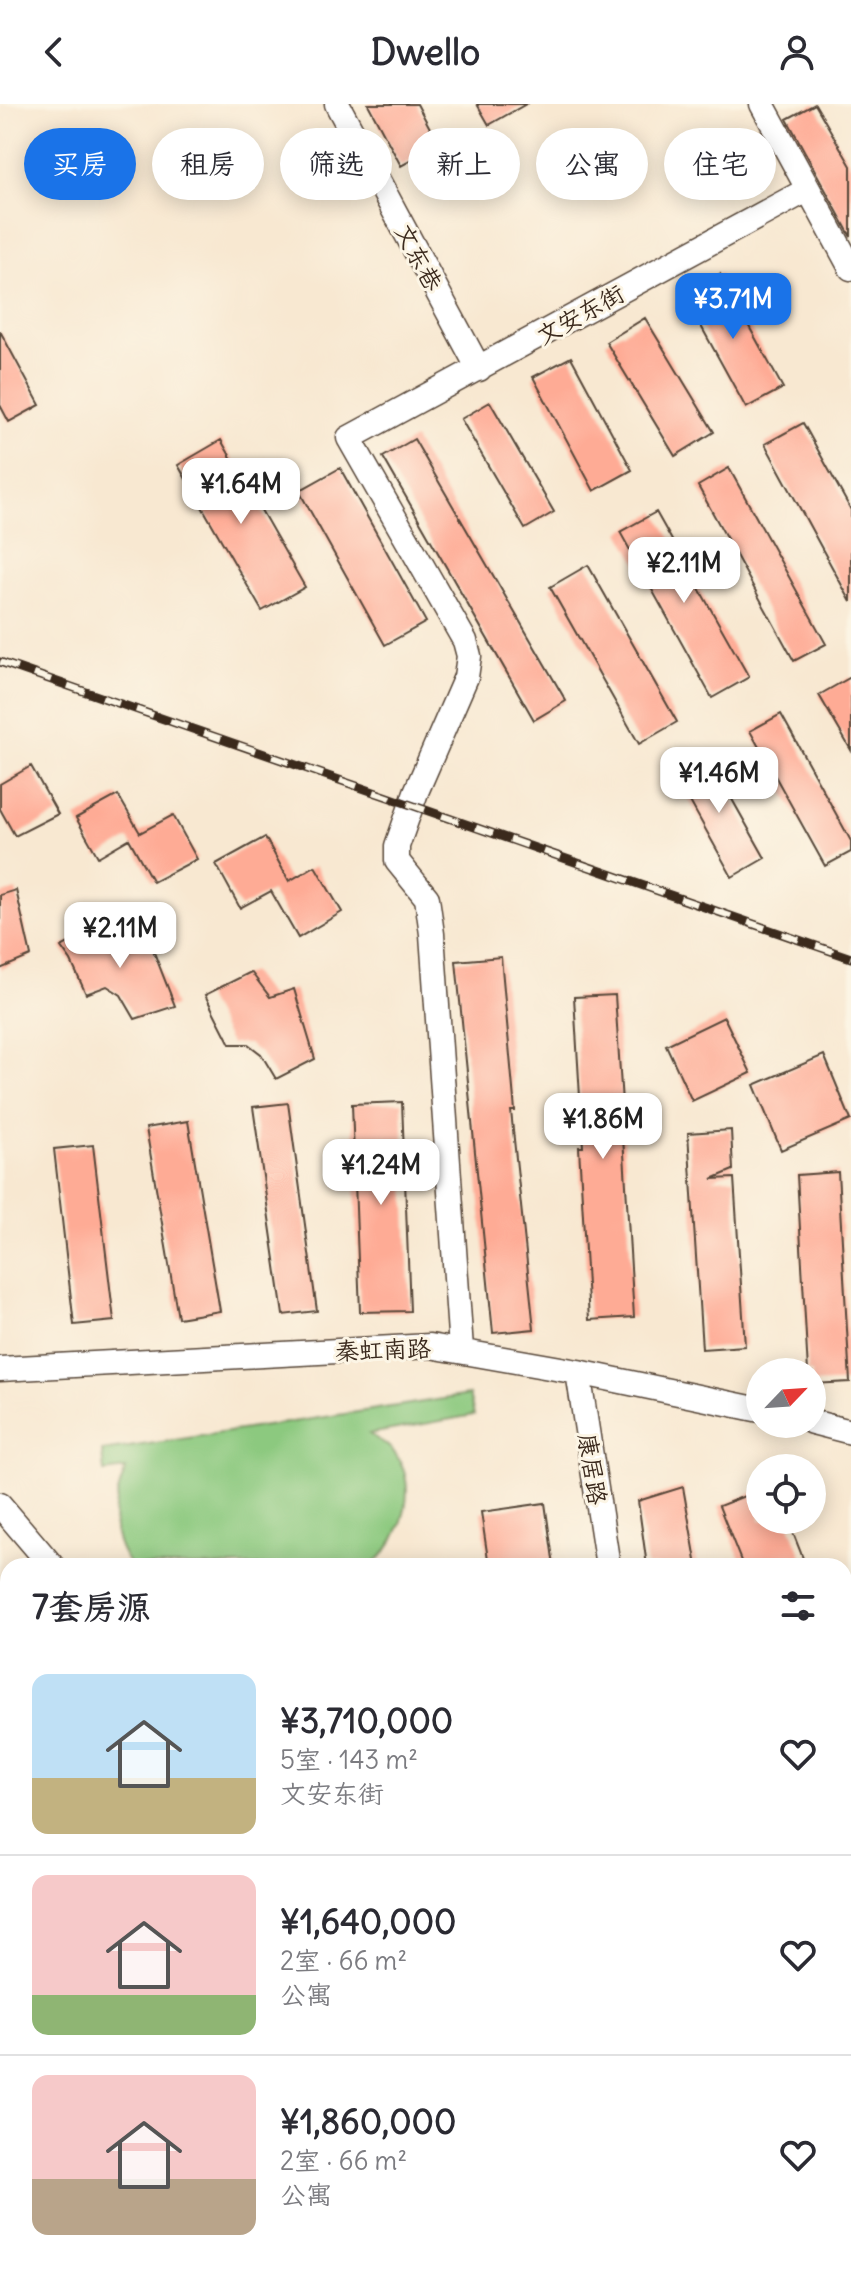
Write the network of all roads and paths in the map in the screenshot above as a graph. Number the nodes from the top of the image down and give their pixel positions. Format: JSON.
{"nodes":[{"id":1,"x":337,"y":104,"type":"edge"},
{"id":2,"x":762,"y":104,"type":"edge"},
{"id":3,"x":807,"y":190,"type":"junction"},
{"id":4,"x":851,"y":268,"type":"edge"},
{"id":5,"x":479,"y":369,"type":"junction"},
{"id":6,"x":461,"y":1349,"type":"junction"},
{"id":7,"x":0,"y":1369,"type":"edge"},
{"id":8,"x":578,"y":1372,"type":"junction"},
{"id":9,"x":746,"y":1407,"type":"edge"},
{"id":10,"x":826,"y":1426,"type":"edge"},
{"id":11,"x":851,"y":1432,"type":"edge"},
{"id":12,"x":0,"y":1505,"type":"edge"},
{"id":13,"x":45,"y":1558,"type":"edge"},
{"id":14,"x":607,"y":1558,"type":"edge"}],
"edges":[{"from":1,"to":5,"type":"street","name":"文东巷"},
{"from":2,"to":3,"type":"street"},
{"from":3,"to":4,"type":"street"},
{"from":3,"to":5,"type":"street","name":"文安东街"},
{"from":5,"to":6,"type":"street","name":"文安东街"},
{"from":6,"to":7,"type":"street","name":"秦虹南路"},
{"from":6,"to":8,"type":"street","name":"秦虹南路"},
{"from":8,"to":9,"type":"street","name":"秦虹南路"},
{"from":8,"to":14,"type":"street","name":"康居路"},
{"from":10,"to":11,"type":"street"},
{"from":12,"to":13,"type":"street"}]}
